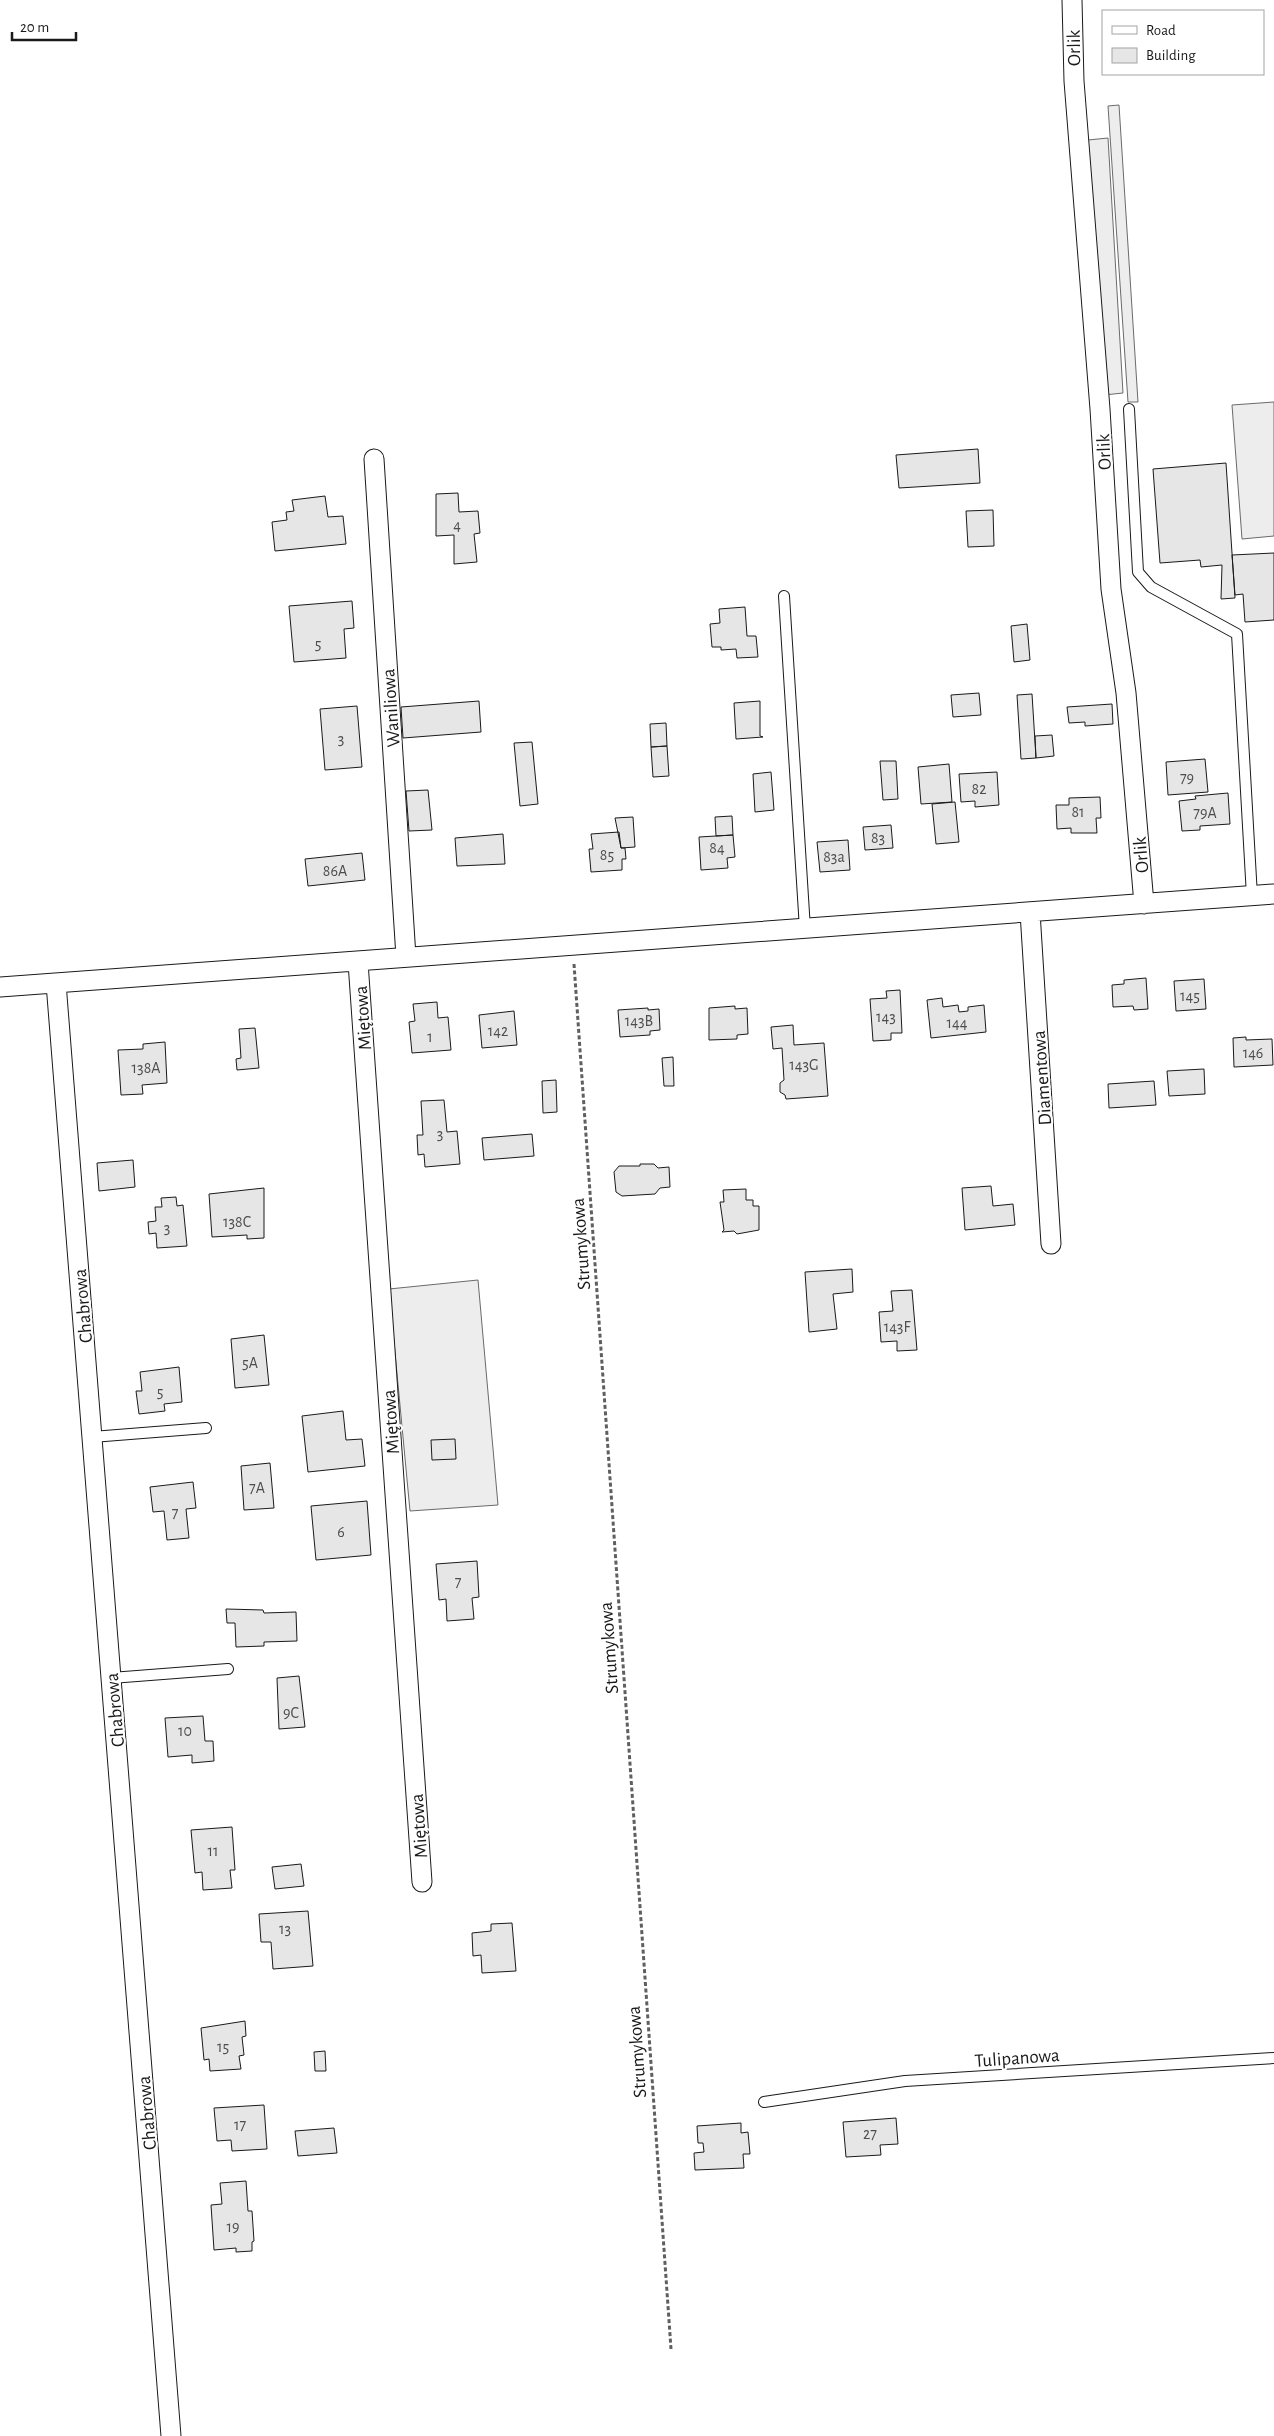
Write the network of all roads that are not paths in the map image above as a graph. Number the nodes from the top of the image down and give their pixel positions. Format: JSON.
{"nodes":[{"id":1,"x":1072,"y":0,"type":"edge"},
{"id":2,"x":1129,"y":409,"type":"dead end"},
{"id":3,"x":374,"y":459,"type":"dead end"},
{"id":4,"x":784,"y":596,"type":"dead end"},
{"id":5,"x":1274,"y":894,"type":"edge"},
{"id":6,"x":1252,"y":896,"type":"junction"},
{"id":7,"x":1144,"y":904,"type":"junction"},
{"id":8,"x":1030,"y":912,"type":"junction"},
{"id":9,"x":805,"y":929,"type":"junction"},
{"id":10,"x":406,"y":957,"type":"junction"},
{"id":11,"x":358,"y":962,"type":"junction"},
{"id":12,"x":56,"y":983,"type":"junction"},
{"id":13,"x":0,"y":987,"type":"edge"},
{"id":14,"x":1051,"y":1244,"type":"dead end"},
{"id":15,"x":206,"y":1428,"type":"dead end"},
{"id":16,"x":92,"y":1436,"type":"junction"},
{"id":17,"x":228,"y":1669,"type":"dead end"},
{"id":18,"x":111,"y":1678,"type":"junction"},
{"id":19,"x":422,"y":1882,"type":"dead end"},
{"id":20,"x":1274,"y":2058,"type":"edge"},
{"id":21,"x":764,"y":2102,"type":"dead end"},
{"id":22,"x":171,"y":2436,"type":"edge"}],
"edges":[{"from":1,"to":7,"type":"street","name":"Orlik"},
{"from":2,"to":6,"type":"lane"},
{"from":3,"to":10,"type":"street","name":"Waniliowa"},
{"from":4,"to":9,"type":"lane"},
{"from":5,"to":6,"type":"street"},
{"from":6,"to":7,"type":"street"},
{"from":7,"to":8,"type":"street"},
{"from":8,"to":9,"type":"street"},
{"from":8,"to":14,"type":"street","name":"Diamentowa"},
{"from":9,"to":10,"type":"street"},
{"from":10,"to":11,"type":"street"},
{"from":11,"to":12,"type":"street"},
{"from":11,"to":19,"type":"street","name":"Miętowa"},
{"from":12,"to":13,"type":"street"},
{"from":12,"to":16,"type":"street","name":"Chabrowa"},
{"from":15,"to":16,"type":"lane"},
{"from":16,"to":18,"type":"street","name":"Chabrowa"},
{"from":17,"to":18,"type":"lane"},
{"from":18,"to":22,"type":"street","name":"Chabrowa"},
{"from":20,"to":21,"type":"lane","name":"Tulipanowa"}]}
